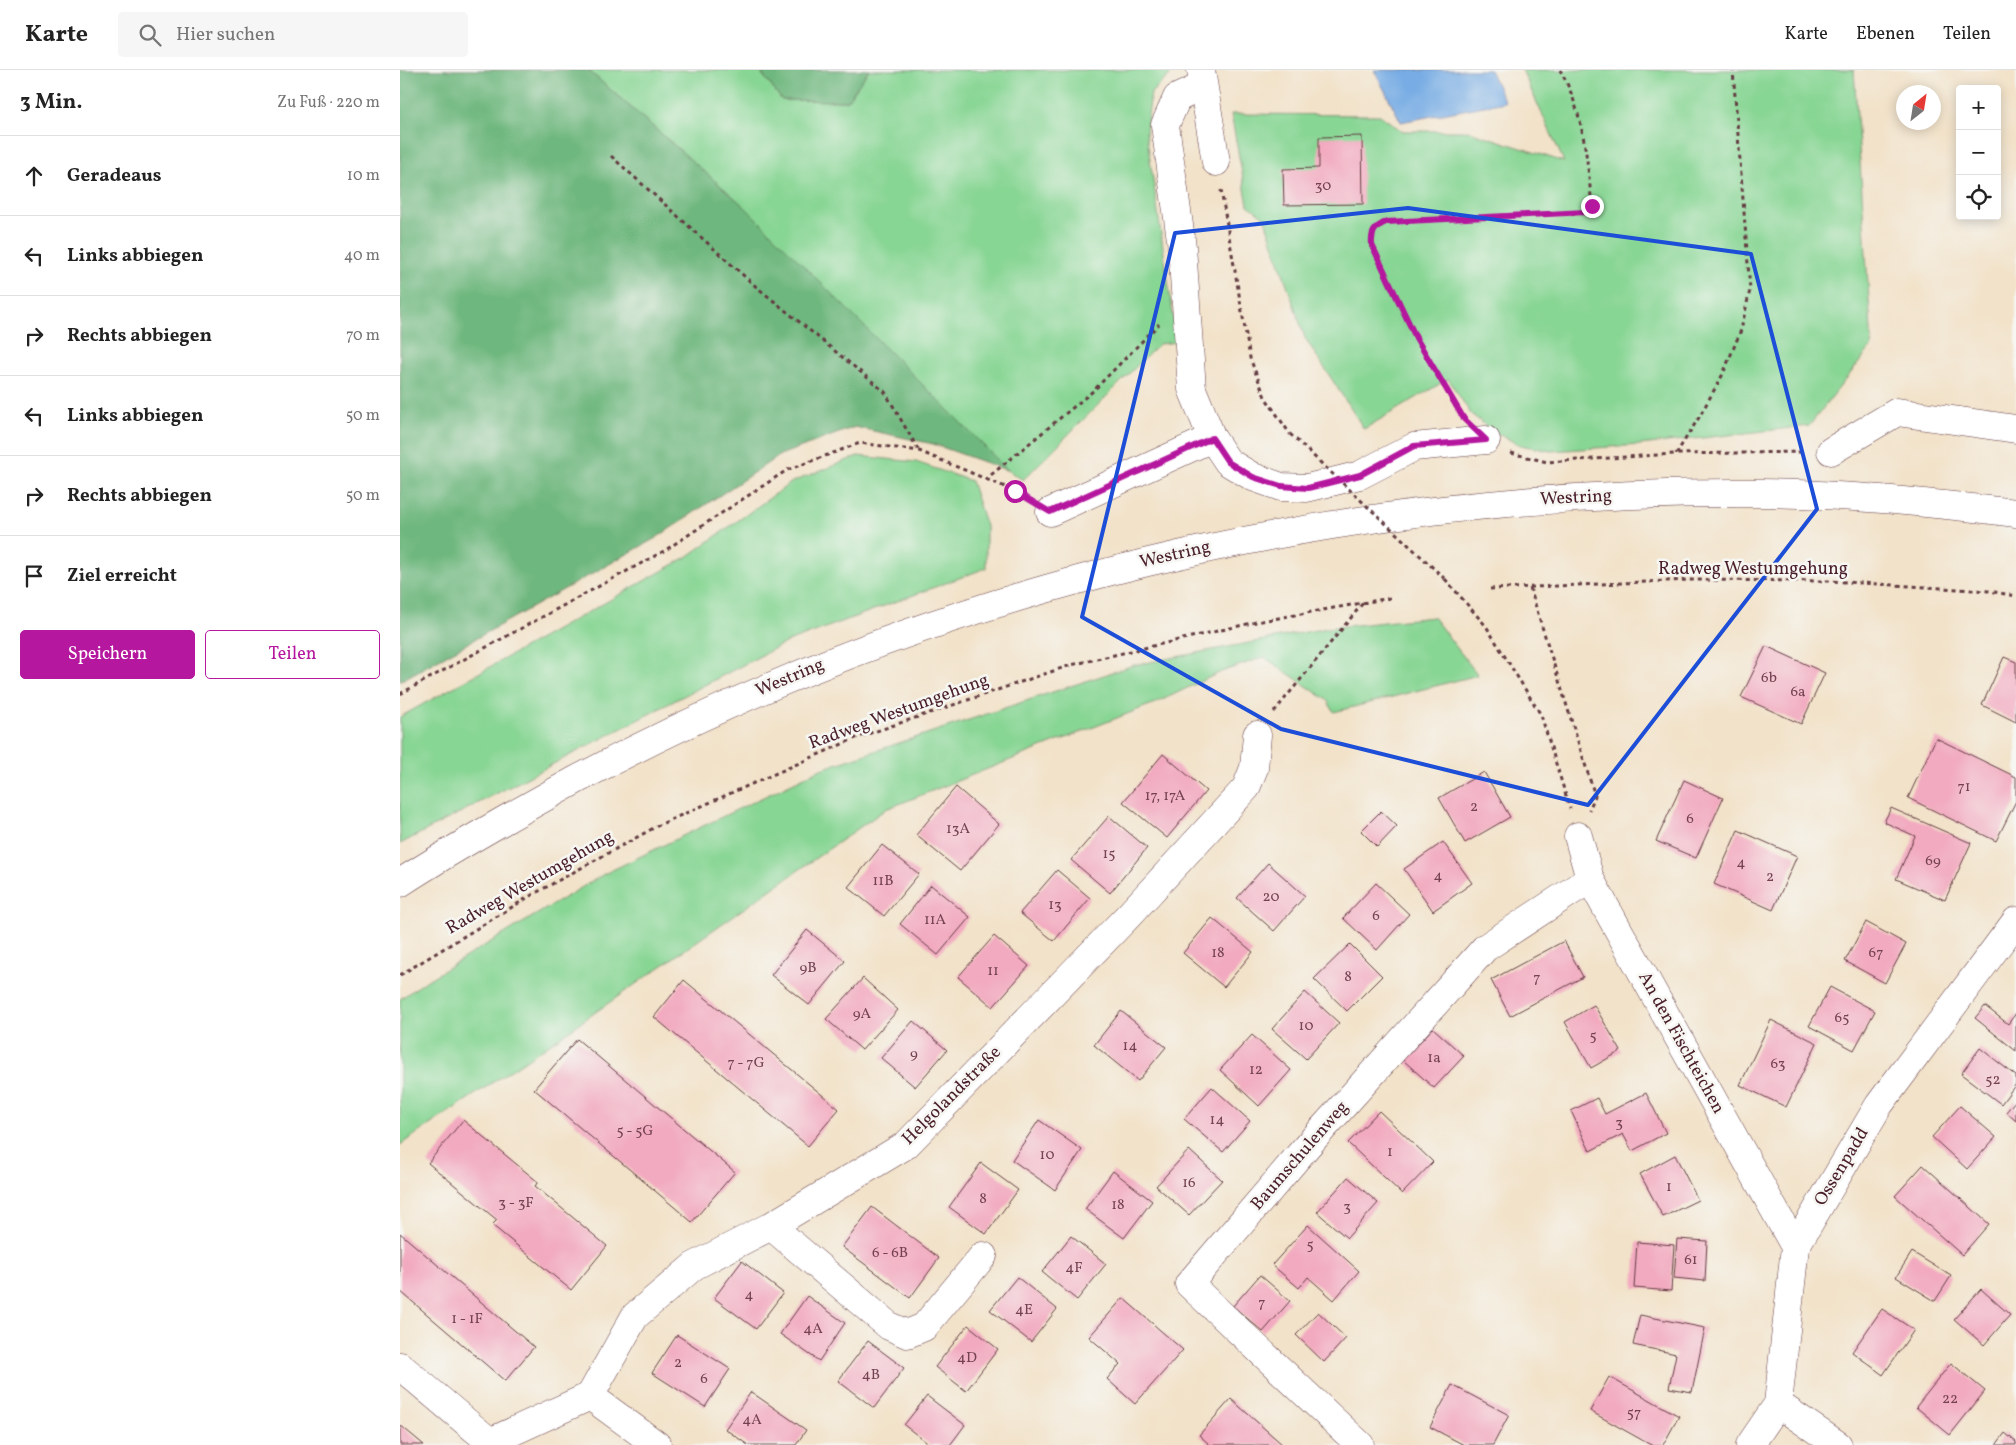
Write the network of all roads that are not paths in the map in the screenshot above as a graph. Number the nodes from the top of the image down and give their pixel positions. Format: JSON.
{"nodes":[{"id":1,"x":1202,"y":78,"type":"edge"},
{"id":2,"x":1216,"y":162,"type":"road end"},
{"id":3,"x":2016,"y":429,"type":"edge"},
{"id":4,"x":1212,"y":438,"type":"junction"},
{"id":5,"x":1486,"y":440,"type":"road end"},
{"id":6,"x":1831,"y":451,"type":"road end"},
{"id":7,"x":1050,"y":512,"type":"road end"},
{"id":8,"x":2016,"y":513,"type":"edge"},
{"id":9,"x":1257,"y":735,"type":"road end"},
{"id":10,"x":1578,"y":836,"type":"road end"},
{"id":11,"x":1590,"y":879,"type":"junction"},
{"id":12,"x":400,"y":883,"type":"edge"},
{"id":13,"x":2016,"y":921,"type":"edge"},
{"id":14,"x":771,"y":1226,"type":"junction"},
{"id":15,"x":1795,"y":1247,"type":"junction"},
{"id":16,"x":983,"y":1256,"type":"dead end"},
{"id":17,"x":400,"y":1366,"type":"edge"},
{"id":18,"x":590,"y":1396,"type":"junction"},
{"id":19,"x":1778,"y":1404,"type":"junction"},
{"id":20,"x":488,"y":1444,"type":"edge"},
{"id":21,"x":657,"y":1445,"type":"edge"},
{"id":22,"x":1360,"y":1445,"type":"edge"},
{"id":23,"x":1750,"y":1445,"type":"edge"},
{"id":24,"x":1838,"y":1445,"type":"edge"}],
"edges":[{"from":1,"to":2,"type":"street"},
{"from":1,"to":4,"type":"street"},
{"from":3,"to":6,"type":"street"},
{"from":4,"to":5,"type":"street"},
{"from":4,"to":7,"type":"street"},
{"from":8,"to":12,"type":"street","name":"Westring"},
{"from":9,"to":14,"type":"street","name":"Helgolandstraße"},
{"from":10,"to":11,"type":"street","name":"An den Fischteichen"},
{"from":11,"to":15,"type":"street","name":"An den Fischteichen"},
{"from":11,"to":22,"type":"street","name":"Baumschulenweg"},
{"from":13,"to":15,"type":"street","name":"Ossenpadd"},
{"from":14,"to":16,"type":"street"},
{"from":14,"to":18,"type":"street","name":"Helgolandstraße"},
{"from":15,"to":19,"type":"street","name":"Ossenpadd"},
{"from":17,"to":20,"type":"street"},
{"from":18,"to":20,"type":"street"},
{"from":18,"to":21,"type":"street"},
{"from":19,"to":23,"type":"street","name":"Ossenpadd"},
{"from":19,"to":24,"type":"street"}]}
